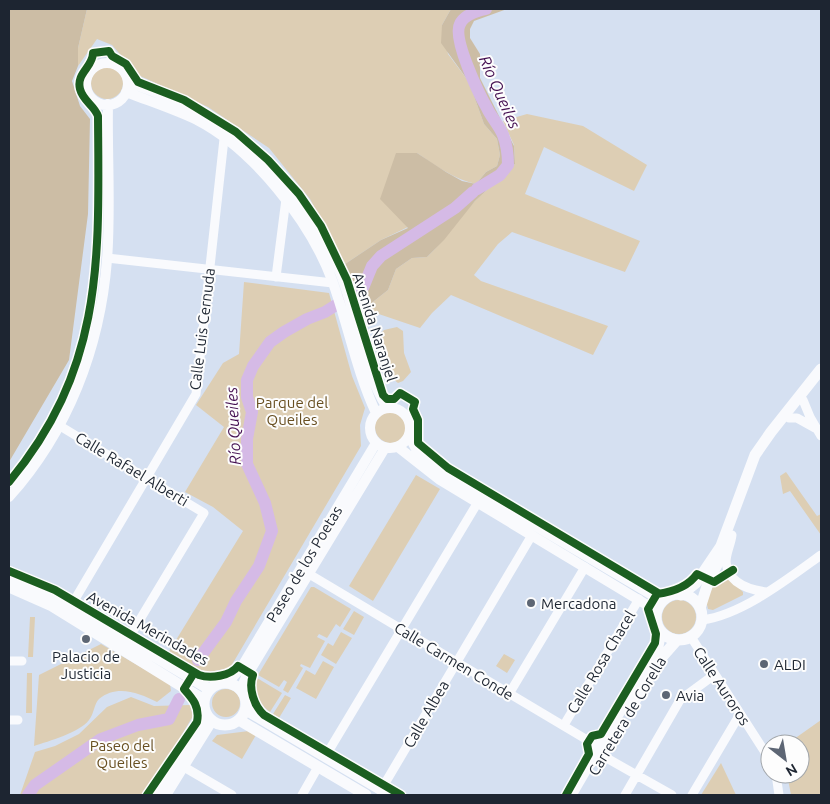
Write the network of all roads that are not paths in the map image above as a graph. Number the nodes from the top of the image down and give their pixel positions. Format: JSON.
{"nodes":[{"id":1,"x":127,"y":87,"type":"junction"},
{"id":2,"x":105,"y":104,"type":"junction"},
{"id":3,"x":224,"y":139,"type":"junction"},
{"id":4,"x":286,"y":200,"type":"junction"},
{"id":5,"x":107,"y":258,"type":"junction"},
{"id":6,"x":209,"y":270,"type":"junction"},
{"id":7,"x":276,"y":277,"type":"junction"},
{"id":8,"x":333,"y":283,"type":"junction"},
{"id":9,"x":348,"y":316,"type":"junction"},
{"id":10,"x":821,"y":369,"type":"edge"},
{"id":11,"x":821,"y":378,"type":"edge"},
{"id":12,"x":803,"y":400,"type":"junction"},
{"id":13,"x":386,"y":408,"type":"junction"},
{"id":14,"x":376,"y":413,"type":"junction"},
{"id":15,"x":789,"y":418,"type":"junction"},
{"id":16,"x":60,"y":426,"type":"junction"},
{"id":17,"x":815,"y":428,"type":"junction"},
{"id":18,"x":409,"y":436,"type":"junction"},
{"id":19,"x":821,"y":436,"type":"edge"},
{"id":20,"x":380,"y":446,"type":"junction"},
{"id":21,"x":398,"y":447,"type":"junction"},
{"id":22,"x":147,"y":478,"type":"junction"},
{"id":23,"x":9,"y":492,"type":"edge"},
{"id":24,"x":9,"y":497,"type":"edge"},
{"id":25,"x":478,"y":502,"type":"junction"},
{"id":26,"x":532,"y":535,"type":"junction"},
{"id":27,"x":732,"y":535,"type":"junction"},
{"id":28,"x":821,"y":555,"type":"edge"},
{"id":29,"x":585,"y":567,"type":"junction"},
{"id":30,"x":309,"y":574,"type":"junction"},
{"id":31,"x":9,"y":577,"type":"edge"},
{"id":32,"x":9,"y":587,"type":"edge"},
{"id":33,"x":767,"y":592,"type":"junction"},
{"id":34,"x":681,"y":595,"type":"junction"},
{"id":35,"x":639,"y":599,"type":"junction"},
{"id":36,"x":665,"y":599,"type":"junction"},
{"id":37,"x":71,"y":606,"type":"junction"},
{"id":38,"x":700,"y":608,"type":"junction"},
{"id":39,"x":657,"y":611,"type":"junction"},
{"id":40,"x":702,"y":620,"type":"junction"},
{"id":41,"x":402,"y":629,"type":"junction"},
{"id":42,"x":133,"y":631,"type":"dead end"},
{"id":43,"x":662,"y":632,"type":"junction"},
{"id":44,"x":691,"y":637,"type":"junction"},
{"id":45,"x":678,"y":640,"type":"junction"},
{"id":46,"x":22,"y":661,"type":"dead end"},
{"id":47,"x":9,"y":662,"type":"edge"},
{"id":48,"x":456,"y":662,"type":"junction"},
{"id":49,"x":714,"y":674,"type":"junction"},
{"id":50,"x":228,"y":682,"type":"junction"},
{"id":51,"x":241,"y":689,"type":"junction"},
{"id":52,"x":206,"y":694,"type":"junction"},
{"id":53,"x":509,"y":694,"type":"junction"},
{"id":54,"x":246,"y":710,"type":"junction"},
{"id":55,"x":740,"y":714,"type":"junction"},
{"id":56,"x":210,"y":718,"type":"junction"},
{"id":57,"x":239,"y":720,"type":"junction"},
{"id":58,"x":564,"y":725,"type":"junction"},
{"id":59,"x":760,"y":745,"type":"edge"},
{"id":60,"x":601,"y":751,"type":"junction"},
{"id":61,"x":325,"y":757,"type":"junction"},
{"id":62,"x":184,"y":767,"type":"junction"},
{"id":63,"x":318,"y":767,"type":"junction"},
{"id":64,"x":637,"y":775,"type":"junction"},
{"id":65,"x":386,"y":793,"type":"edge"},
{"id":66,"x":155,"y":795,"type":"edge"},
{"id":67,"x":166,"y":795,"type":"edge"},
{"id":68,"x":232,"y":795,"type":"edge"},
{"id":69,"x":302,"y":795,"type":"edge"},
{"id":70,"x":366,"y":795,"type":"edge"},
{"id":71,"x":571,"y":795,"type":"edge"},
{"id":72,"x":580,"y":795,"type":"edge"},
{"id":73,"x":625,"y":795,"type":"edge"},
{"id":74,"x":672,"y":795,"type":"edge"},
{"id":75,"x":692,"y":795,"type":"edge"}],
"edges":[{"from":1,"to":2,"type":"street"},
{"from":1,"to":2,"type":"street"},
{"from":1,"to":3,"type":"street","name":"Avenida Naranjel"},
{"from":1,"to":9,"type":"street","name":"Avenida Naranjel"},
{"from":2,"to":5,"type":"street"},
{"from":2,"to":23,"type":"street"},
{"from":3,"to":4,"type":"street","name":"Avenida Naranjel"},
{"from":3,"to":6,"type":"street","name":"Calle Luis Cernuda"},
{"from":4,"to":7,"type":"street"},
{"from":4,"to":8,"type":"street","name":"Avenida Naranjel"},
{"from":5,"to":6,"type":"street"},
{"from":5,"to":16,"type":"street"},
{"from":6,"to":7,"type":"street"},
{"from":6,"to":22,"type":"street","name":"Calle Luis Cernuda"},
{"from":7,"to":8,"type":"street"},
{"from":8,"to":9,"type":"street","name":"Avenida Naranjel"},
{"from":9,"to":13,"type":"street","name":"Avenida Naranjel"},
{"from":9,"to":14,"type":"street","name":"Avenida Naranjel"},
{"from":10,"to":34,"type":"main road"},
{"from":11,"to":12,"type":"main road"},
{"from":12,"to":15,"type":"main road"},
{"from":12,"to":17,"type":"street"},
{"from":13,"to":14,"type":"street"},
{"from":13,"to":18,"type":"street"},
{"from":14,"to":20,"type":"street"},
{"from":15,"to":17,"type":"street"},
{"from":15,"to":27,"type":"main road"},
{"from":16,"to":22,"type":"street","name":"Calle Rafael Alberti"},
{"from":16,"to":24,"type":"street"},
{"from":17,"to":19,"type":"street"},
{"from":18,"to":21,"type":"street"},
{"from":18,"to":36,"type":"street"},
{"from":20,"to":21,"type":"street"},
{"from":20,"to":30,"type":"street","name":"Paseo de los Poetas"},
{"from":20,"to":50,"type":"street","name":"Paseo de los Poetas"},
{"from":21,"to":25,"type":"street"},
{"from":22,"to":37,"type":"street","name":"Calle Luis Cernuda"},
{"from":22,"to":42,"type":"street","name":"Calle Rafael Alberti"},
{"from":25,"to":26,"type":"street"},
{"from":25,"to":41,"type":"street"},
{"from":26,"to":29,"type":"street"},
{"from":26,"to":48,"type":"street","name":"Calle Albea"},
{"from":27,"to":33,"type":"street"},
{"from":27,"to":38,"type":"main road"},
{"from":28,"to":33,"type":"street"},
{"from":29,"to":35,"type":"street"},
{"from":29,"to":53,"type":"street"},
{"from":30,"to":41,"type":"street","name":"Calle Carmen Conde"},
{"from":30,"to":51,"type":"street","name":"Paseo de los Poetas"},
{"from":31,"to":37,"type":"main road","name":"Avenida Merindades"},
{"from":32,"to":52,"type":"main road","name":"Avenida Merindades"},
{"from":33,"to":40,"type":"street"},
{"from":34,"to":36,"type":"main road"},
{"from":34,"to":38,"type":"main road"},
{"from":35,"to":39,"type":"street"},
{"from":35,"to":58,"type":"street","name":"Calle Rosa Chacel"},
{"from":36,"to":39,"type":"main road"},
{"from":37,"to":52,"type":"main road","name":"Avenida Merindades"},
{"from":38,"to":40,"type":"main road"},
{"from":39,"to":43,"type":"main road"},
{"from":40,"to":44,"type":"main road"},
{"from":41,"to":48,"type":"street","name":"Calle Carmen Conde"},
{"from":41,"to":61,"type":"street"},
{"from":43,"to":45,"type":"main road"},
{"from":43,"to":60,"type":"main road","name":"Carretera de Corella"},
{"from":44,"to":45,"type":"main road"},
{"from":44,"to":49,"type":"street","name":"Calle Auroros"},
{"from":45,"to":60,"type":"main road","name":"Carretera de Corella"},
{"from":46,"to":47,"type":"street"},
{"from":48,"to":53,"type":"street","name":"Calle Carmen Conde"},
{"from":48,"to":65,"type":"street","name":"Calle Albea"},
{"from":49,"to":55,"type":"street","name":"Calle Auroros"},
{"from":49,"to":64,"type":"street"},
{"from":50,"to":51,"type":"main road"},
{"from":50,"to":52,"type":"main road"},
{"from":51,"to":54,"type":"main road"},
{"from":52,"to":56,"type":"main road"},
{"from":53,"to":58,"type":"street","name":"Calle Carmen Conde"},
{"from":54,"to":57,"type":"main road"},
{"from":54,"to":61,"type":"main road"},
{"from":55,"to":59,"type":"street","name":"Calle Auroros"},
{"from":55,"to":75,"type":"street"},
{"from":56,"to":57,"type":"main road"},
{"from":56,"to":62,"type":"street"},
{"from":56,"to":66,"type":"street"},
{"from":57,"to":63,"type":"main road"},
{"from":58,"to":60,"type":"street","name":"Calle Carmen Conde"},
{"from":60,"to":64,"type":"street","name":"Calle Carmen Conde"},
{"from":60,"to":71,"type":"main road","name":"Carretera de Corella"},
{"from":60,"to":72,"type":"main road","name":"Carretera de Corella"},
{"from":61,"to":65,"type":"main road"},
{"from":62,"to":67,"type":"street"},
{"from":62,"to":68,"type":"street"},
{"from":63,"to":69,"type":"street"},
{"from":63,"to":70,"type":"main road"},
{"from":64,"to":73,"type":"street"},
{"from":64,"to":74,"type":"street","name":"Calle Carmen Conde"}]}
